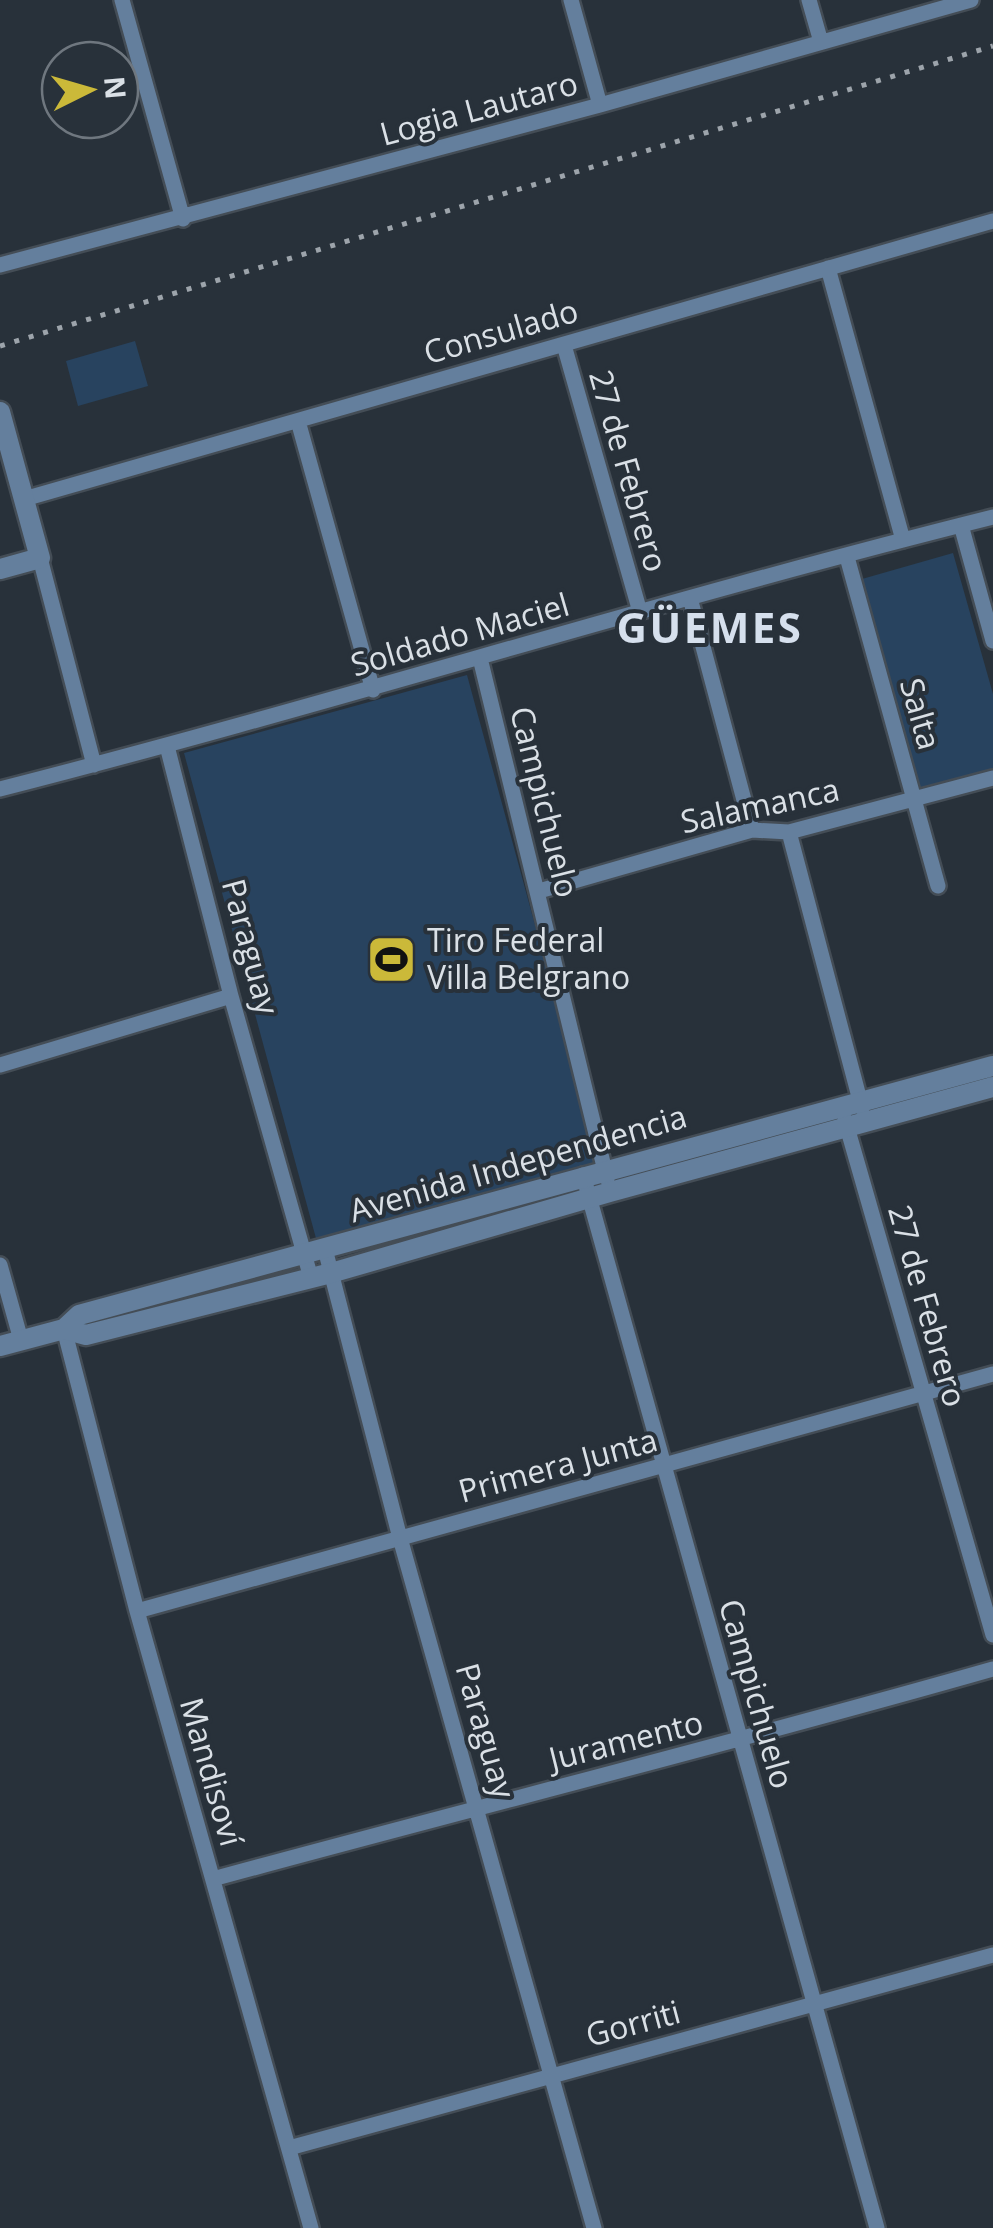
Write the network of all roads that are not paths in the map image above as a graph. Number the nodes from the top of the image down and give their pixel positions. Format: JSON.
{"nodes":[{"id":1,"x":122,"y":0,"type":"edge"},
{"id":2,"x":570,"y":0,"type":"edge"},
{"id":3,"x":809,"y":0,"type":"edge"},
{"id":4,"x":971,"y":0,"type":"edge"},
{"id":5,"x":821,"y":42,"type":"junction"},
{"id":6,"x":600,"y":105,"type":"junction"},
{"id":7,"x":183,"y":218,"type":"junction"},
{"id":8,"x":993,"y":221,"type":"edge"},
{"id":9,"x":0,"y":265,"type":"edge"},
{"id":10,"x":828,"y":268,"type":"junction"},
{"id":11,"x":564,"y":346,"type":"junction"},
{"id":12,"x":0,"y":412,"type":"edge"},
{"id":13,"x":298,"y":421,"type":"junction"},
{"id":14,"x":24,"y":499,"type":"junction"},
{"id":15,"x":993,"y":517,"type":"edge"},
{"id":16,"x":961,"y":525,"type":"junction"},
{"id":17,"x":903,"y":540,"type":"junction"},
{"id":18,"x":847,"y":557,"type":"junction"},
{"id":19,"x":40,"y":558,"type":"junction"},
{"id":20,"x":0,"y":569,"type":"edge"},
{"id":21,"x":690,"y":598,"type":"junction"},
{"id":22,"x":640,"y":612,"type":"junction"},
{"id":23,"x":993,"y":641,"type":"edge"},
{"id":24,"x":480,"y":658,"type":"junction"},
{"id":25,"x":373,"y":690,"type":"junction"},
{"id":26,"x":167,"y":746,"type":"junction"},
{"id":27,"x":94,"y":765,"type":"junction"},
{"id":28,"x":993,"y":778,"type":"edge"},
{"id":29,"x":0,"y":789,"type":"edge"},
{"id":30,"x":915,"y":798,"type":"junction"},
{"id":31,"x":752,"y":830,"type":"junction"},
{"id":32,"x":788,"y":832,"type":"junction"},
{"id":33,"x":938,"y":886,"type":"dead end"},
{"id":34,"x":539,"y":891,"type":"junction"},
{"id":35,"x":231,"y":996,"type":"junction"},
{"id":36,"x":0,"y":1064,"type":"edge"},
{"id":37,"x":993,"y":1066,"type":"edge"},
{"id":38,"x":993,"y":1087,"type":"edge"},
{"id":39,"x":851,"y":1104,"type":"junction"},
{"id":40,"x":856,"y":1126,"type":"junction"},
{"id":41,"x":604,"y":1170,"type":"junction"},
{"id":42,"x":584,"y":1176,"type":"junction"},
{"id":43,"x":601,"y":1195,"type":"junction"},
{"id":44,"x":315,"y":1251,"type":"junction"},
{"id":45,"x":0,"y":1265,"type":"edge"},
{"id":46,"x":321,"y":1276,"type":"junction"},
{"id":47,"x":64,"y":1328,"type":"junction"},
{"id":48,"x":21,"y":1340,"type":"junction"},
{"id":49,"x":0,"y":1346,"type":"edge"},
{"id":50,"x":993,"y":1374,"type":"edge"},
{"id":51,"x":924,"y":1393,"type":"junction"},
{"id":52,"x":662,"y":1466,"type":"junction"},
{"id":53,"x":400,"y":1538,"type":"junction"},
{"id":54,"x":138,"y":1611,"type":"junction"},
{"id":55,"x":993,"y":1636,"type":"edge"},
{"id":56,"x":993,"y":1669,"type":"edge"},
{"id":57,"x":741,"y":1740,"type":"junction"},
{"id":58,"x":476,"y":1807,"type":"junction"},
{"id":59,"x":213,"y":1880,"type":"junction"},
{"id":60,"x":993,"y":1955,"type":"edge"},
{"id":61,"x":813,"y":2003,"type":"junction"},
{"id":62,"x":551,"y":2076,"type":"junction"},
{"id":63,"x":289,"y":2148,"type":"junction"},
{"id":64,"x":312,"y":2228,"type":"edge"},
{"id":65,"x":594,"y":2228,"type":"edge"},
{"id":66,"x":877,"y":2228,"type":"edge"}],
"edges":[{"from":1,"to":7,"type":"street"},
{"from":2,"to":6,"type":"street"},
{"from":3,"to":5,"type":"street"},
{"from":4,"to":5,"type":"street","name":"Logia Lautaro"},
{"from":5,"to":6,"type":"street","name":"Logia Lautaro"},
{"from":6,"to":7,"type":"street","name":"Logia Lautaro"},
{"from":7,"to":9,"type":"street","name":"Logia Lautaro"},
{"from":8,"to":10,"type":"street","name":"Consulado"},
{"from":10,"to":11,"type":"street","name":"Consulado"},
{"from":10,"to":17,"type":"street"},
{"from":11,"to":13,"type":"street","name":"Consulado"},
{"from":11,"to":22,"type":"street","name":"27 de Febrero"},
{"from":12,"to":14,"type":"street"},
{"from":13,"to":14,"type":"street","name":"Consulado"},
{"from":13,"to":25,"type":"street"},
{"from":14,"to":19,"type":"street"},
{"from":15,"to":16,"type":"street","name":"Soldado Maciel"},
{"from":16,"to":17,"type":"street","name":"Soldado Maciel"},
{"from":16,"to":23,"type":"street"},
{"from":17,"to":18,"type":"street","name":"Soldado Maciel"},
{"from":18,"to":21,"type":"street","name":"Soldado Maciel"},
{"from":18,"to":30,"type":"street","name":"Salta"},
{"from":19,"to":20,"type":"street"},
{"from":19,"to":27,"type":"street"},
{"from":21,"to":22,"type":"street","name":"Soldado Maciel"},
{"from":21,"to":31,"type":"street","name":"27 de Febrero"},
{"from":22,"to":24,"type":"street","name":"Soldado Maciel"},
{"from":24,"to":25,"type":"street","name":"Soldado Maciel"},
{"from":24,"to":34,"type":"street","name":"Campichuelo"},
{"from":25,"to":26,"type":"street","name":"Soldado Maciel"},
{"from":26,"to":27,"type":"street","name":"Soldado Maciel"},
{"from":26,"to":35,"type":"street","name":"Paraguay"},
{"from":27,"to":29,"type":"street","name":"Soldado Maciel"},
{"from":28,"to":30,"type":"street","name":"Salamanca"},
{"from":30,"to":32,"type":"street","name":"Salamanca"},
{"from":30,"to":33,"type":"street","name":"Salta"},
{"from":31,"to":32,"type":"street","name":"Salamanca"},
{"from":31,"to":34,"type":"street","name":"Salamanca"},
{"from":32,"to":39,"type":"street","name":"27 de Febrero"},
{"from":34,"to":41,"type":"street","name":"Campichuelo"},
{"from":35,"to":36,"type":"street"},
{"from":35,"to":44,"type":"street","name":"Paraguay"},
{"from":37,"to":39,"type":"street","name":"Avenida Independencia"},
{"from":38,"to":40,"type":"street","name":"Avenida Independencia"},
{"from":39,"to":40,"type":"street","name":"27 de Febrero"},
{"from":39,"to":41,"type":"street","name":"Avenida Independencia"},
{"from":40,"to":43,"type":"street","name":"Avenida Independencia"},
{"from":40,"to":51,"type":"street","name":"27 de Febrero"},
{"from":41,"to":42,"type":"street","name":"Avenida Independencia"},
{"from":41,"to":43,"type":"street","name":"Campichuelo"},
{"from":42,"to":43,"type":"street","name":"Campichuelo"},
{"from":42,"to":44,"type":"street","name":"Avenida Independencia"},
{"from":43,"to":46,"type":"street","name":"Avenida Independencia"},
{"from":43,"to":52,"type":"street","name":"Campichuelo"},
{"from":44,"to":46,"type":"street","name":"Paraguay"},
{"from":44,"to":47,"type":"street","name":"Avenida Independencia"},
{"from":45,"to":48,"type":"street"},
{"from":46,"to":47,"type":"street","name":"Avenida Independencia"},
{"from":46,"to":53,"type":"street","name":"Paraguay"},
{"from":47,"to":48,"type":"street","name":"Avenida Independencia"},
{"from":47,"to":54,"type":"street","name":"Mandisoví"},
{"from":48,"to":49,"type":"street","name":"Avenida Independencia"},
{"from":50,"to":51,"type":"street","name":"Primera Junta"},
{"from":51,"to":52,"type":"street","name":"Primera Junta"},
{"from":51,"to":55,"type":"street","name":"27 de Febrero"},
{"from":52,"to":53,"type":"street","name":"Primera Junta"},
{"from":52,"to":57,"type":"street","name":"Campichuelo"},
{"from":53,"to":54,"type":"street","name":"Primera Junta"},
{"from":53,"to":58,"type":"street","name":"Paraguay"},
{"from":54,"to":59,"type":"street","name":"Mandisoví"},
{"from":56,"to":57,"type":"street","name":"Juramento"},
{"from":57,"to":58,"type":"street","name":"Juramento"},
{"from":57,"to":61,"type":"street","name":"Campichuelo"},
{"from":58,"to":59,"type":"street","name":"Juramento"},
{"from":58,"to":62,"type":"street","name":"Paraguay"},
{"from":59,"to":63,"type":"street","name":"Mandisoví"},
{"from":60,"to":61,"type":"street","name":"Gorriti"},
{"from":61,"to":62,"type":"street","name":"Gorriti"},
{"from":61,"to":66,"type":"street","name":"Campichuelo"},
{"from":62,"to":63,"type":"street","name":"Gorriti"},
{"from":62,"to":65,"type":"street","name":"Paraguay"},
{"from":63,"to":64,"type":"street","name":"Mandisoví"}]}
